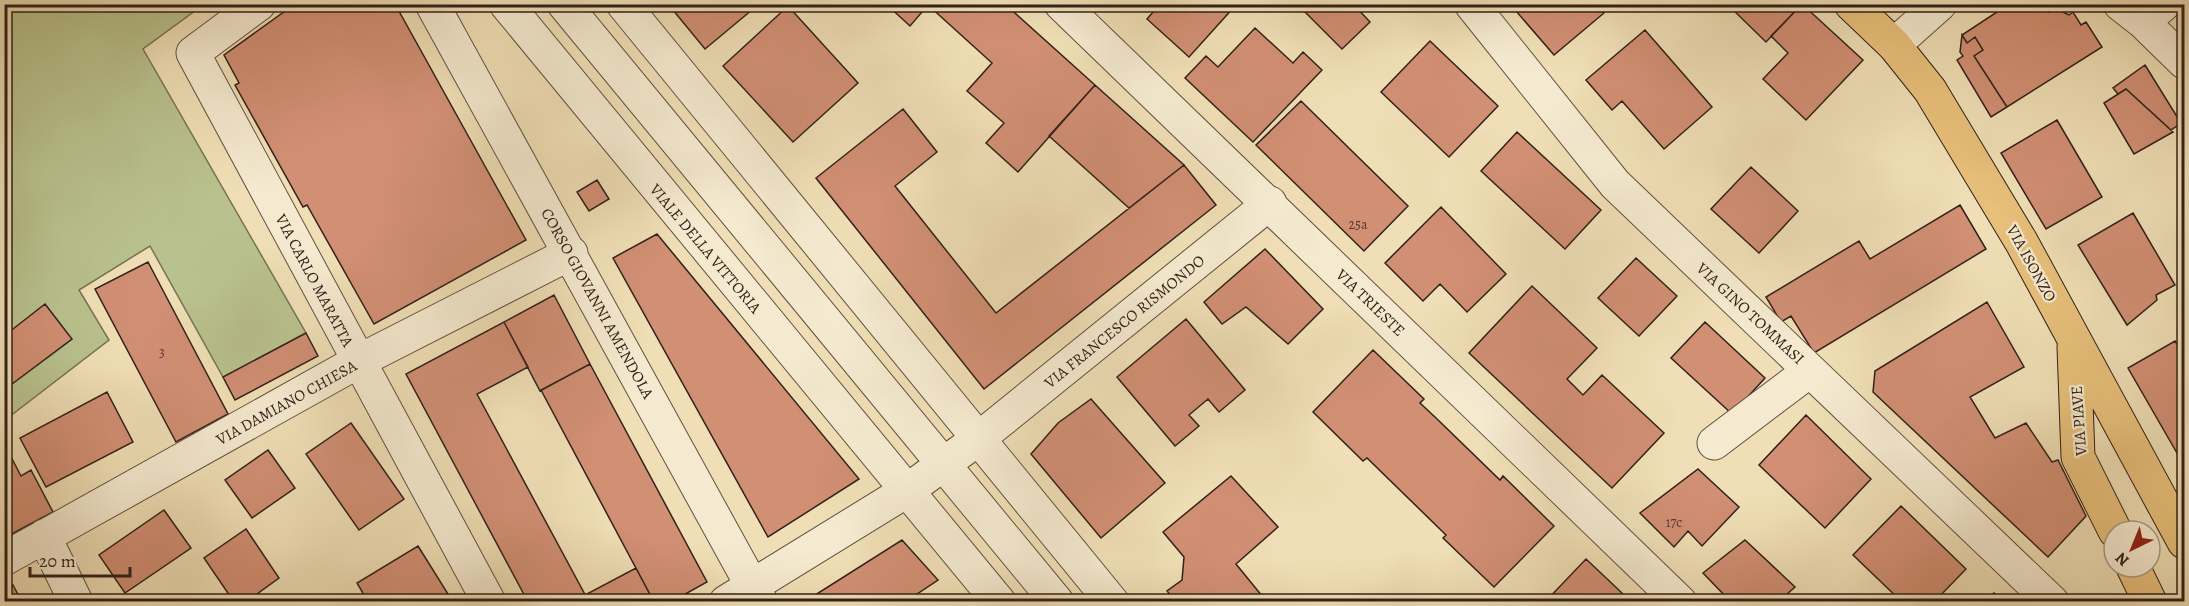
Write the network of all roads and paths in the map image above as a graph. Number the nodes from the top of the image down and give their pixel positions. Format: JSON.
{"nodes":[{"id":1,"x":258,"y":4,"type":"edge"},
{"id":2,"x":432,"y":4,"type":"edge"},
{"id":3,"x":506,"y":4,"type":"edge"},
{"id":4,"x":564,"y":4,"type":"edge"},
{"id":5,"x":623,"y":4,"type":"edge"},
{"id":6,"x":1061,"y":4,"type":"edge"},
{"id":7,"x":1471,"y":4,"type":"edge"},
{"id":8,"x":1851,"y":4,"type":"edge"},
{"id":9,"x":1940,"y":4,"type":"edge"},
{"id":10,"x":2143,"y":10,"type":"edge"},
{"id":11,"x":1894,"y":45,"type":"junction"},
{"id":12,"x":2184,"y":62,"type":"edge"},
{"id":13,"x":1270,"y":203,"type":"junction"},
{"id":14,"x":571,"y":253,"type":"junction"},
{"id":15,"x":2074,"y":339,"type":"junction"},
{"id":16,"x":359,"y":362,"type":"junction"},
{"id":17,"x":1800,"y":378,"type":"dead end"},
{"id":18,"x":2125,"y":435,"type":"junction"},
{"id":19,"x":978,"y":439,"type":"junction"},
{"id":20,"x":1714,"y":443,"type":"dead end"},
{"id":21,"x":2078,"y":457,"type":"junction"},
{"id":22,"x":943,"y":464,"type":"junction"},
{"id":23,"x":908,"y":490,"type":"junction"},
{"id":24,"x":2109,"y":519,"type":"edge"},
{"id":25,"x":44,"y":536,"type":"junction"},
{"id":26,"x":2184,"y":542,"type":"edge"},
{"id":27,"x":4,"y":559,"type":"edge"},
{"id":28,"x":2139,"y":579,"type":"edge"},
{"id":29,"x":747,"y":596,"type":"edge"},
{"id":30,"x":76,"y":602,"type":"edge"},
{"id":31,"x":489,"y":602,"type":"edge"},
{"id":32,"x":999,"y":602,"type":"edge"},
{"id":33,"x":1057,"y":602,"type":"edge"},
{"id":34,"x":1112,"y":602,"type":"edge"},
{"id":35,"x":1680,"y":602,"type":"edge"},
{"id":36,"x":2052,"y":602,"type":"edge"},
{"id":37,"x":2150,"y":602,"type":"edge"}],
"edges":[{"from":1,"to":16,"type":"street","name":"VIA CARLO MARATTA"},
{"from":2,"to":14,"type":"street","name":"CORSO GIOVANNI AMENDOLA"},
{"from":3,"to":23,"type":"street","name":"VIALE DELLA VITTORIA"},
{"from":4,"to":22,"type":"street"},
{"from":5,"to":19,"type":"street"},
{"from":6,"to":13,"type":"street","name":"VIA TRIESTE"},
{"from":7,"to":36,"type":"street","name":"VIA GINO TOMMASI"},
{"from":8,"to":11,"type":"main road","name":"VIA ISONZO"},
{"from":9,"to":11,"type":"street"},
{"from":10,"to":12,"type":"street"},
{"from":11,"to":15,"type":"main road","name":"VIA ISONZO"},
{"from":13,"to":19,"type":"street","name":"VIA FRANCESCO RISMONDO"},
{"from":13,"to":35,"type":"street","name":"VIA TRIESTE"},
{"from":14,"to":16,"type":"street","name":"VIA DAMIANO CHIESA"},
{"from":14,"to":29,"type":"street","name":"CORSO GIOVANNI AMENDOLA"},
{"from":15,"to":18,"type":"main road","name":"VIA ISONZO"},
{"from":15,"to":21,"type":"main road","name":"VIA PIAVE"},
{"from":16,"to":25,"type":"street","name":"VIA DAMIANO CHIESA"},
{"from":16,"to":31,"type":"street","name":"VIA CARLO MARATTA"},
{"from":17,"to":20,"type":"street"},
{"from":18,"to":21,"type":"main road"},
{"from":18,"to":26,"type":"main road","name":"VIA ISONZO"},
{"from":19,"to":22,"type":"street"},
{"from":19,"to":34,"type":"street"},
{"from":21,"to":24,"type":"main road","name":"VIA PIAVE"},
{"from":22,"to":23,"type":"street"},
{"from":22,"to":33,"type":"street"},
{"from":23,"to":29,"type":"street"},
{"from":23,"to":32,"type":"street","name":"VIALE DELLA VITTORIA"},
{"from":25,"to":27,"type":"street","name":"VIA DAMIANO CHIESA"},
{"from":25,"to":30,"type":"street"},
{"from":28,"to":37,"type":"main road"}]}
